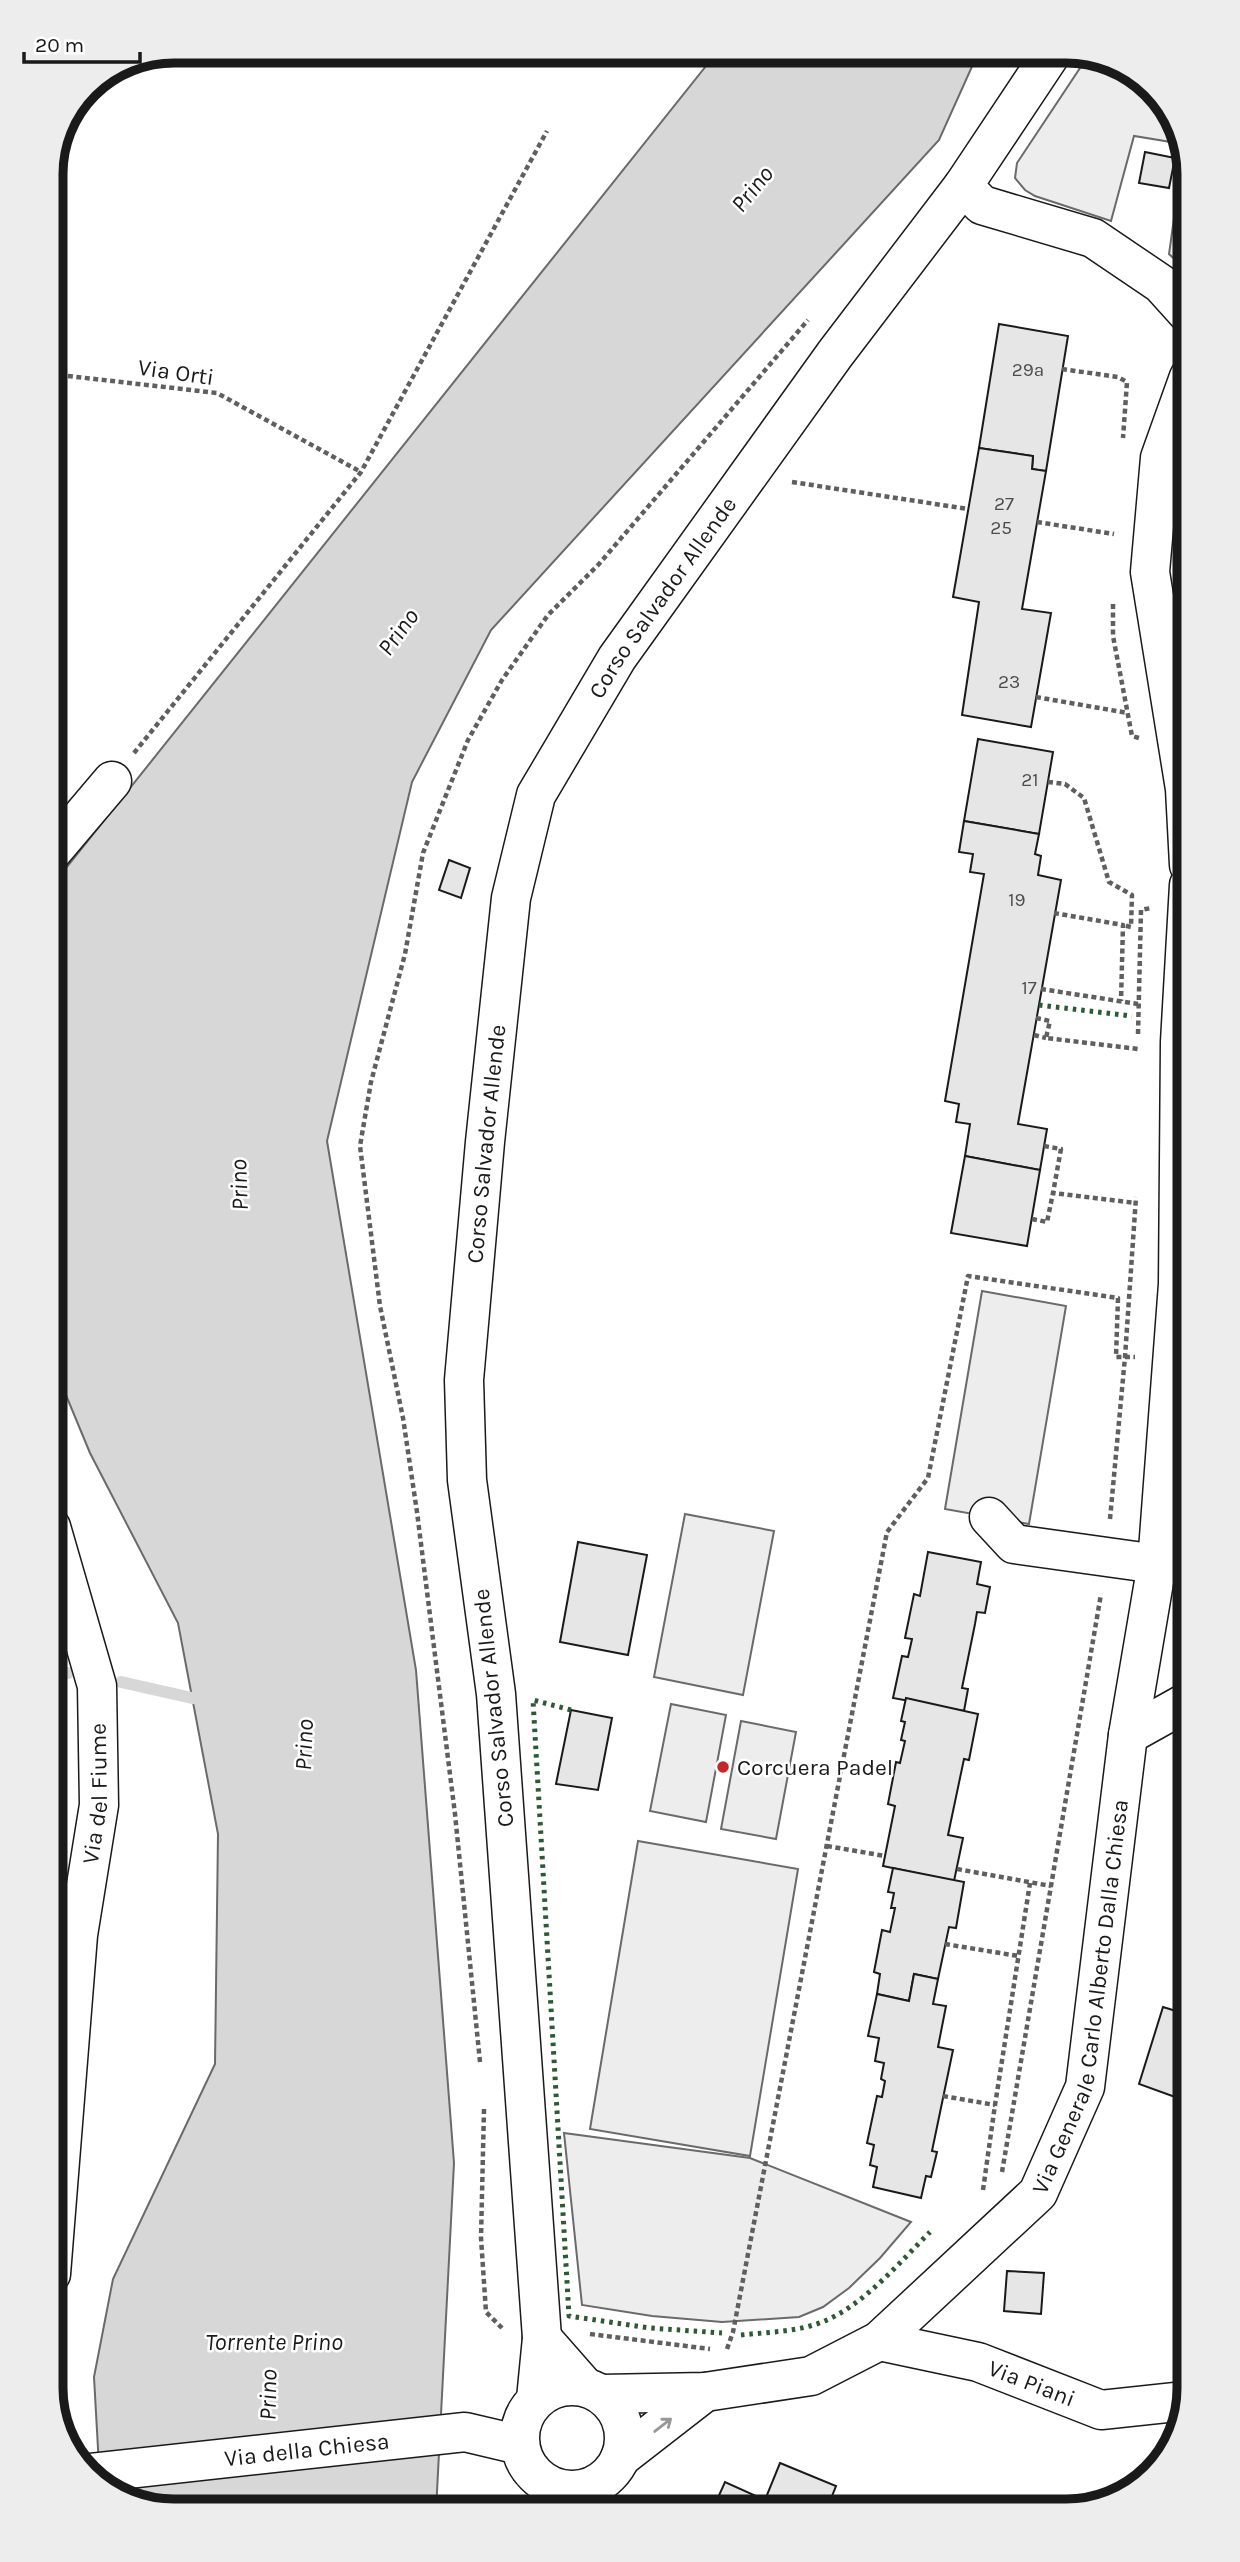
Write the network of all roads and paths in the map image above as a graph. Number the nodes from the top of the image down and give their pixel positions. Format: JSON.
{"nodes":[{"id":1,"x":1045,"y":63,"type":"edge"},
{"id":2,"x":548,"y":131,"type":"dead end"},
{"id":3,"x":963,"y":186,"type":"junction"},
{"id":4,"x":1177,"y":302,"type":"edge"},
{"id":5,"x":816,"y":311,"type":"dead end"},
{"id":6,"x":1062,"y":369,"type":"dead end"},
{"id":7,"x":63,"y":375,"type":"edge"},
{"id":8,"x":1177,"y":411,"type":"edge"},
{"id":9,"x":1122,"y":443,"type":"dead end"},
{"id":10,"x":361,"y":472,"type":"junction"},
{"id":11,"x":750,"y":475,"type":"junction"},
{"id":12,"x":968,"y":509,"type":"dead end"},
{"id":13,"x":1114,"y":521,"type":"dead end"},
{"id":14,"x":1037,"y":522,"type":"dead end"},
{"id":15,"x":1110,"y":533,"type":"dead end"},
{"id":16,"x":1113,"y":545,"type":"dead end"},
{"id":17,"x":1113,"y":597,"type":"dead end"},
{"id":18,"x":1036,"y":697,"type":"dead end"},
{"id":19,"x":1128,"y":713,"type":"junction"},
{"id":20,"x":1142,"y":738,"type":"dead end"},
{"id":21,"x":1177,"y":739,"type":"edge"},
{"id":22,"x":112,"y":781,"type":"joint"},
{"id":23,"x":1048,"y":782,"type":"dead end"},
{"id":24,"x":63,"y":839,"type":"edge"},
{"id":25,"x":1174,"y":896,"type":"edge"},
{"id":26,"x":1132,"y":909,"type":"junction"},
{"id":27,"x":1140,"y":909,"type":"junction"},
{"id":28,"x":1054,"y":914,"type":"dead end"},
{"id":29,"x":1123,"y":925,"type":"junction"},
{"id":30,"x":1177,"y":969,"type":"edge"},
{"id":31,"x":1041,"y":989,"type":"dead end"},
{"id":32,"x":1121,"y":1002,"type":"junction"},
{"id":33,"x":1138,"y":1004,"type":"junction"},
{"id":34,"x":1036,"y":1018,"type":"dead end"},
{"id":35,"x":1034,"y":1035,"type":"dead end"},
{"id":36,"x":1046,"y":1038,"type":"junction"},
{"id":37,"x":1138,"y":1049,"type":"junction"},
{"id":38,"x":1138,"y":1063,"type":"dead end"},
{"id":39,"x":1044,"y":1146,"type":"dead end"},
{"id":40,"x":1053,"y":1193,"type":"junction"},
{"id":41,"x":1136,"y":1193,"type":"dead end"},
{"id":42,"x":1136,"y":1203,"type":"junction"},
{"id":43,"x":1032,"y":1219,"type":"dead end"},
{"id":44,"x":1177,"y":1323,"type":"edge"},
{"id":45,"x":1125,"y":1357,"type":"junction"},
{"id":46,"x":1172,"y":1358,"type":"junction"},
{"id":47,"x":989,"y":1517,"type":"dead end"},
{"id":48,"x":1107,"y":1557,"type":"junction"},
{"id":49,"x":1157,"y":1564,"type":"junction"},
{"id":50,"x":63,"y":1568,"type":"edge"},
{"id":51,"x":1177,"y":1708,"type":"edge"},
{"id":52,"x":1128,"y":1735,"type":"junction"},
{"id":53,"x":827,"y":1846,"type":"junction"},
{"id":54,"x":885,"y":1856,"type":"dead end"},
{"id":55,"x":957,"y":1869,"type":"dead end"},
{"id":56,"x":1030,"y":1883,"type":"junction"},
{"id":57,"x":1051,"y":1886,"type":"junction"},
{"id":58,"x":946,"y":1944,"type":"dead end"},
{"id":59,"x":1018,"y":1956,"type":"junction"},
{"id":60,"x":481,"y":2074,"type":"dead end"},
{"id":61,"x":943,"y":2096,"type":"dead end"},
{"id":62,"x":484,"y":2102,"type":"dead end"},
{"id":63,"x":995,"y":2105,"type":"junction"},
{"id":64,"x":63,"y":2123,"type":"edge"},
{"id":65,"x":999,"y":2184,"type":"dead end"},
{"id":66,"x":983,"y":2194,"type":"dead end"},
{"id":67,"x":542,"y":2333,"type":"junction"},
{"id":68,"x":879,"y":2341,"type":"junction"},
{"id":69,"x":713,"y":2350,"type":"dead end"},
{"id":70,"x":740,"y":2350,"type":"dead end"},
{"id":71,"x":593,"y":2390,"type":"junction"},
{"id":72,"x":705,"y":2392,"type":"junction"},
{"id":73,"x":1176,"y":2403,"type":"edge"},
{"id":74,"x":527,"y":2429,"type":"junction"},
{"id":75,"x":616,"y":2465,"type":"junction"},
{"id":76,"x":102,"y":2472,"type":"edge"},
{"id":77,"x":544,"y":2499,"type":"edge"},
{"id":78,"x":592,"y":2499,"type":"edge"}],
"edges":[{"from":1,"to":3,"type":"street","name":"Corso Salvador Allende"},
{"from":2,"to":10,"type":"path"},
{"from":3,"to":4,"type":"street"},
{"from":3,"to":11,"type":"street","name":"Corso Salvador Allende"},
{"from":5,"to":60,"type":"path"},
{"from":6,"to":9,"type":"path"},
{"from":7,"to":10,"type":"path","name":"Via Orti"},
{"from":8,"to":21,"type":"street"},
{"from":10,"to":22,"type":"path"},
{"from":11,"to":12,"type":"path"},
{"from":11,"to":67,"type":"street","name":"Corso Salvador Allende"},
{"from":13,"to":16,"type":"path"},
{"from":14,"to":15,"type":"path"},
{"from":17,"to":19,"type":"path"},
{"from":18,"to":19,"type":"path"},
{"from":19,"to":20,"type":"path"},
{"from":22,"to":24,"type":"street"},
{"from":23,"to":26,"type":"path"},
{"from":25,"to":27,"type":"path"},
{"from":25,"to":30,"type":"street","name":"Via Generale Carlo Alberto Dalla Chiesa"},
{"from":26,"to":27,"type":"path"},
{"from":26,"to":29,"type":"path"},
{"from":27,"to":33,"type":"path"},
{"from":28,"to":29,"type":"path"},
{"from":29,"to":32,"type":"path"},
{"from":31,"to":32,"type":"path"},
{"from":32,"to":33,"type":"path"},
{"from":33,"to":37,"type":"path"},
{"from":34,"to":36,"type":"path"},
{"from":35,"to":36,"type":"path"},
{"from":36,"to":37,"type":"path"},
{"from":37,"to":38,"type":"path"},
{"from":39,"to":40,"type":"path"},
{"from":40,"to":42,"type":"path"},
{"from":40,"to":43,"type":"path"},
{"from":41,"to":42,"type":"path"},
{"from":42,"to":45,"type":"path"},
{"from":44,"to":46,"type":"street","name":"Via Generale Carlo Alberto Dalla Chiesa"},
{"from":45,"to":46,"type":"path"},
{"from":45,"to":48,"type":"path"},
{"from":45,"to":53,"type":"path"},
{"from":46,"to":49,"type":"street","name":"Via Generale Carlo Alberto Dalla Chiesa"},
{"from":47,"to":48,"type":"street"},
{"from":48,"to":49,"type":"street"},
{"from":48,"to":57,"type":"path"},
{"from":49,"to":52,"type":"street","name":"Via Generale Carlo Alberto Dalla Chiesa"},
{"from":50,"to":64,"type":"street","name":"Via del Fiume"},
{"from":51,"to":52,"type":"street"},
{"from":52,"to":68,"type":"street","name":"Via Generale Carlo Alberto Dalla Chiesa"},
{"from":53,"to":54,"type":"path"},
{"from":53,"to":70,"type":"path"},
{"from":55,"to":56,"type":"path"},
{"from":56,"to":57,"type":"path"},
{"from":56,"to":59,"type":"path"},
{"from":57,"to":65,"type":"path"},
{"from":58,"to":59,"type":"path"},
{"from":59,"to":63,"type":"path"},
{"from":61,"to":63,"type":"path"},
{"from":62,"to":67,"type":"path"},
{"from":63,"to":66,"type":"path"},
{"from":67,"to":69,"type":"path"},
{"from":67,"to":71,"type":"street"},
{"from":67,"to":74,"type":"street","name":"Corso Salvador Allende"},
{"from":68,"to":72,"type":"street","name":"Via Generale Carlo Alberto Dalla Chiesa"},
{"from":68,"to":73,"type":"street","name":"Via Piani"},
{"from":71,"to":72,"type":"street","name":"Via Generale Carlo Alberto Dalla Chiesa"},
{"from":71,"to":74,"type":"street"},
{"from":71,"to":75,"type":"street"},
{"from":75,"to":72,"type":"street","name":"Via Generale Carlo Alberto Dalla Chiesa","one_way":true},
{"from":74,"to":75,"type":"street"},
{"from":74,"to":76,"type":"street","name":"Via della Chiesa"},
{"from":74,"to":77,"type":"street"},
{"from":75,"to":78,"type":"street"}]}
